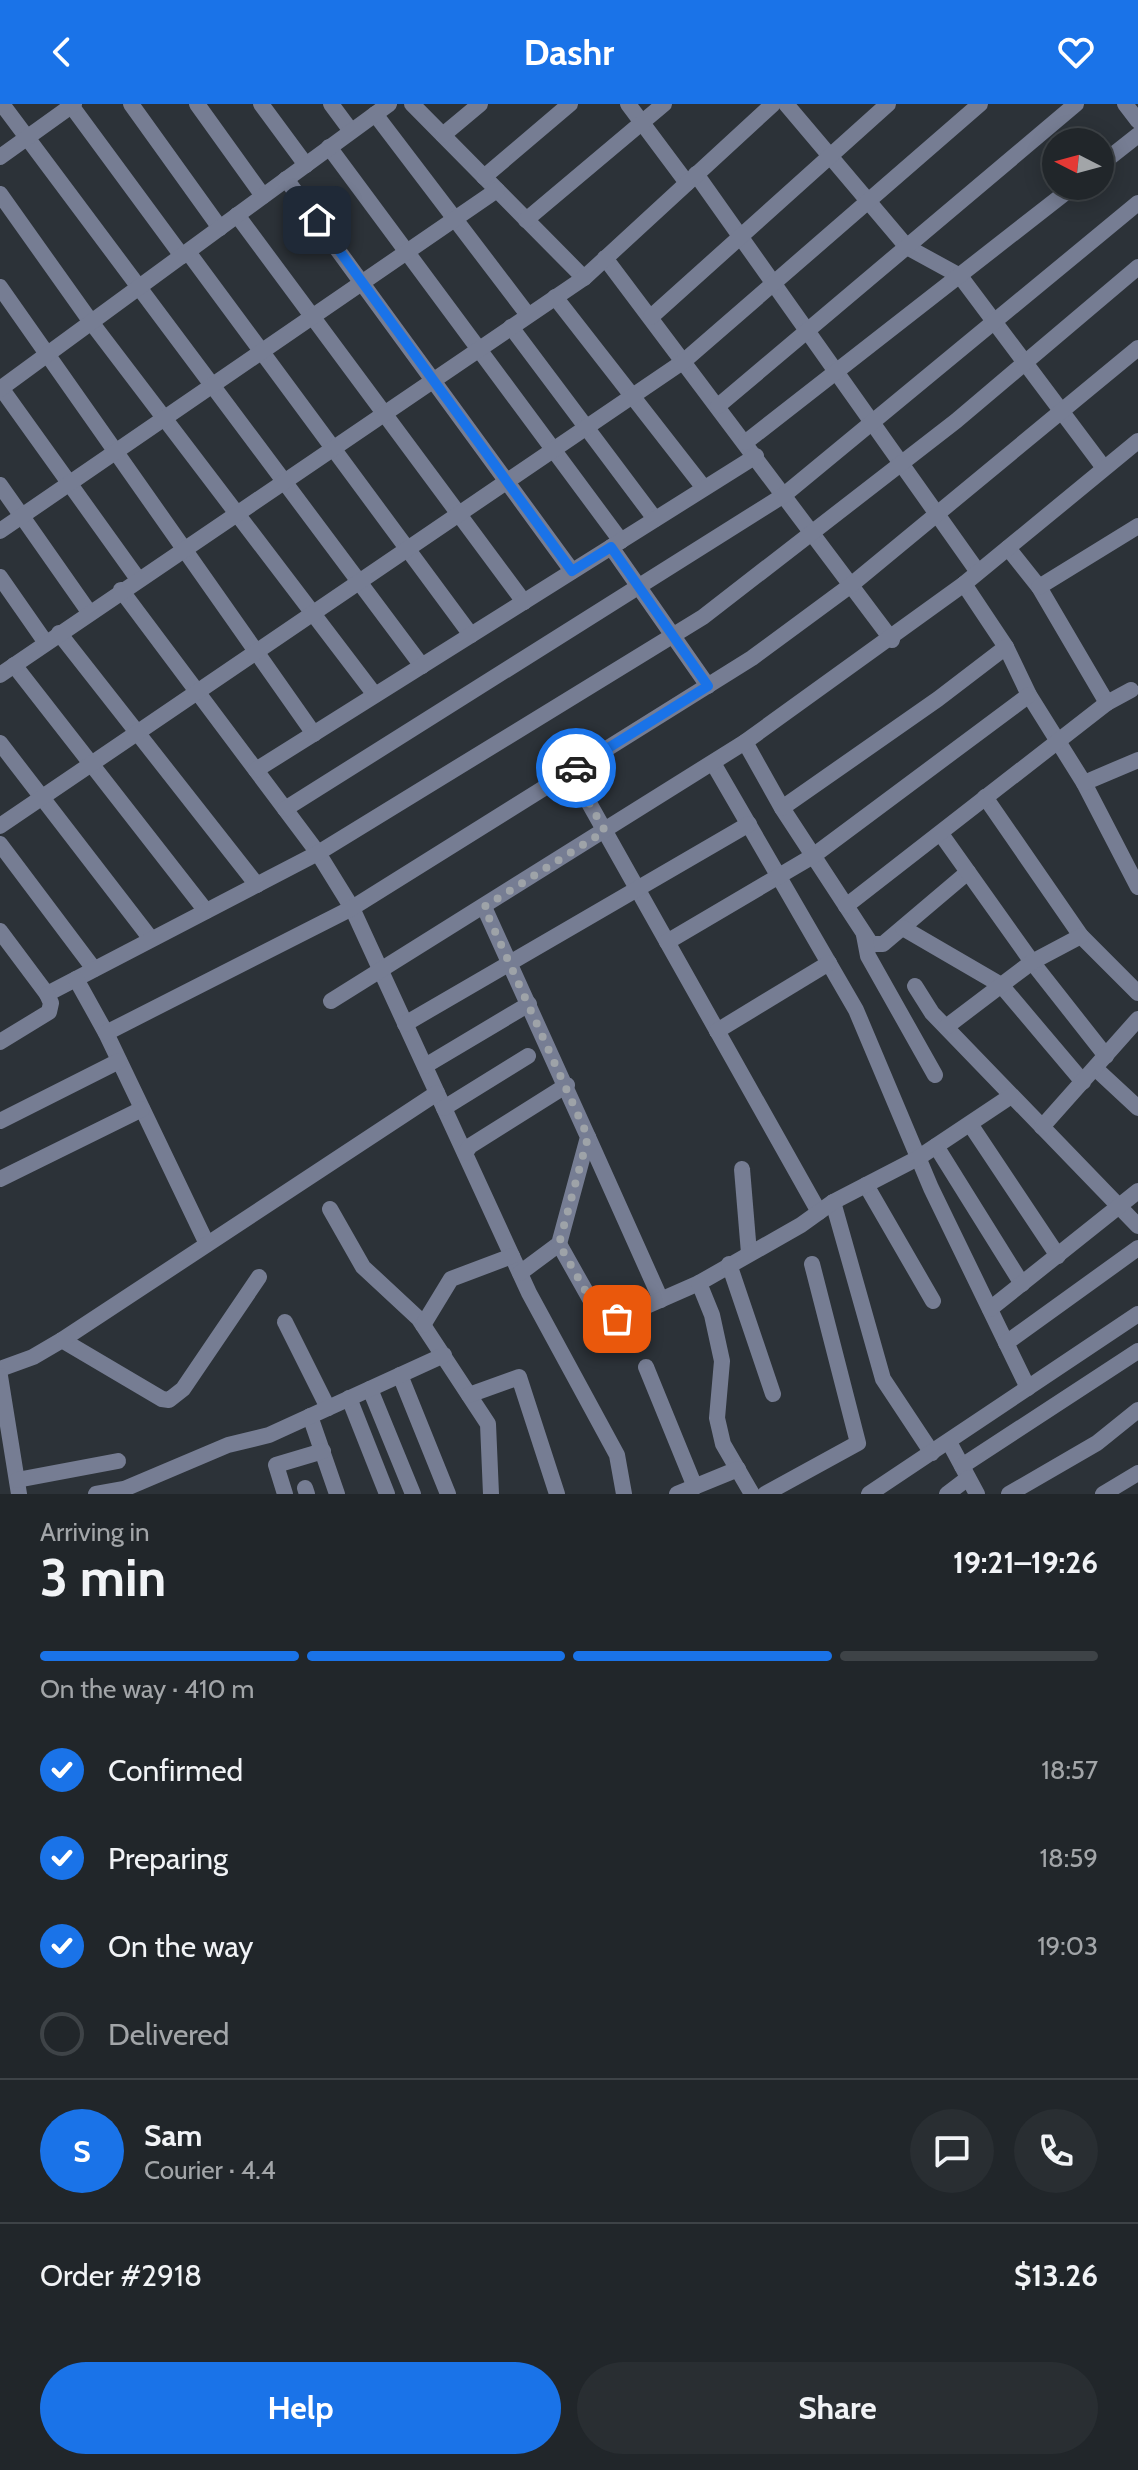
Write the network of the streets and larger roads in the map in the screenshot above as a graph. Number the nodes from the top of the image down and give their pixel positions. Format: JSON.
{"nodes":[{"id":1,"x":2,"y":104,"type":"edge"},
{"id":2,"x":131,"y":104,"type":"edge"},
{"id":3,"x":197,"y":104,"type":"edge"},
{"id":4,"x":261,"y":104,"type":"edge"},
{"id":5,"x":331,"y":104,"type":"edge"},
{"id":6,"x":389,"y":104,"type":"edge"},
{"id":7,"x":412,"y":104,"type":"edge"},
{"id":8,"x":480,"y":104,"type":"edge"},
{"id":9,"x":570,"y":104,"type":"edge"},
{"id":10,"x":628,"y":104,"type":"edge"},
{"id":11,"x":664,"y":104,"type":"edge"},
{"id":12,"x":773,"y":104,"type":"edge"},
{"id":13,"x":786,"y":104,"type":"edge"},
{"id":14,"x":888,"y":104,"type":"edge"},
{"id":15,"x":980,"y":104,"type":"edge"},
{"id":16,"x":1076,"y":104,"type":"edge"},
{"id":17,"x":1125,"y":104,"type":"edge"},
{"id":18,"x":72,"y":105,"type":"edge"},
{"id":19,"x":375,"y":114,"type":"junction"},
{"id":20,"x":1138,"y":121,"type":"edge"},
{"id":21,"x":642,"y":123,"type":"junction"},
{"id":22,"x":351,"y":131,"type":"junction"},
{"id":23,"x":443,"y":135,"type":"junction"},
{"id":24,"x":1138,"y":135,"type":"edge"},
{"id":25,"x":27,"y":138,"type":"junction"},
{"id":26,"x":329,"y":147,"type":"junction"},
{"id":27,"x":1114,"y":154,"type":"edge"},
{"id":28,"x":830,"y":156,"type":"junction"},
{"id":29,"x":0,"y":157,"type":"edge"},
{"id":30,"x":306,"y":165,"type":"junction"},
{"id":31,"x":484,"y":177,"type":"junction"},
{"id":32,"x":286,"y":179,"type":"junction"},
{"id":33,"x":691,"y":179,"type":"junction"},
{"id":34,"x":497,"y":190,"type":"junction"},
{"id":35,"x":0,"y":194,"type":"edge"},
{"id":36,"x":263,"y":196,"type":"junction"},
{"id":37,"x":1056,"y":200,"type":"edge"},
{"id":38,"x":868,"y":201,"type":"junction"},
{"id":39,"x":1138,"y":203,"type":"edge"},
{"id":40,"x":237,"y":215,"type":"junction"},
{"id":41,"x":455,"y":219,"type":"junction"},
{"id":42,"x":526,"y":220,"type":"junction"},
{"id":43,"x":220,"y":228,"type":"junction"},
{"id":44,"x":740,"y":237,"type":"junction"},
{"id":45,"x":907,"y":247,"type":"junction"},
{"id":46,"x":407,"y":252,"type":"junction"},
{"id":47,"x":185,"y":254,"type":"junction"},
{"id":48,"x":605,"y":258,"type":"junction"},
{"id":49,"x":1138,"y":267,"type":"edge"},
{"id":50,"x":960,"y":276,"type":"junction"},
{"id":51,"x":584,"y":278,"type":"junction"},
{"id":52,"x":362,"y":283,"type":"junction"},
{"id":53,"x":773,"y":284,"type":"junction"},
{"id":54,"x":0,"y":287,"type":"edge"},
{"id":55,"x":138,"y":289,"type":"junction"},
{"id":56,"x":555,"y":297,"type":"junction"},
{"id":57,"x":528,"y":315,"type":"junction"},
{"id":58,"x":312,"y":317,"type":"junction"},
{"id":59,"x":651,"y":317,"type":"junction"},
{"id":60,"x":91,"y":322,"type":"junction"},
{"id":61,"x":995,"y":322,"type":"junction"},
{"id":62,"x":511,"y":327,"type":"junction"},
{"id":63,"x":806,"y":332,"type":"junction"},
{"id":64,"x":1138,"y":348,"type":"edge"},
{"id":65,"x":478,"y":349,"type":"junction"},
{"id":66,"x":262,"y":352,"type":"junction"},
{"id":67,"x":47,"y":354,"type":"junction"},
{"id":68,"x":684,"y":361,"type":"junction"},
{"id":69,"x":1026,"y":362,"type":"junction"},
{"id":70,"x":835,"y":373,"type":"junction"},
{"id":71,"x":433,"y":380,"type":"junction"},
{"id":72,"x":2,"y":383,"type":"edge"},
{"id":73,"x":212,"y":386,"type":"junction"},
{"id":74,"x":632,"y":396,"type":"junction"},
{"id":75,"x":718,"y":406,"type":"junction"},
{"id":76,"x":1063,"y":410,"type":"junction"},
{"id":77,"x":384,"y":413,"type":"junction"},
{"id":78,"x":165,"y":418,"type":"junction"},
{"id":79,"x":872,"y":424,"type":"junction"},
{"id":80,"x":586,"y":427,"type":"junction"},
{"id":81,"x":1138,"y":441,"type":"edge"},
{"id":82,"x":332,"y":447,"type":"junction"},
{"id":83,"x":751,"y":449,"type":"junction"},
{"id":84,"x":553,"y":450,"type":"junction"},
{"id":85,"x":116,"y":452,"type":"junction"},
{"id":86,"x":900,"y":464,"type":"junction"},
{"id":87,"x":1104,"y":468,"type":"junction"},
{"id":88,"x":283,"y":481,"type":"junction"},
{"id":89,"x":507,"y":481,"type":"junction"},
{"id":90,"x":70,"y":484,"type":"junction"},
{"id":91,"x":0,"y":485,"type":"edge"},
{"id":92,"x":704,"y":488,"type":"junction"},
{"id":93,"x":784,"y":495,"type":"junction"},
{"id":94,"x":236,"y":512,"type":"junction"},
{"id":95,"x":459,"y":514,"type":"junction"},
{"id":96,"x":936,"y":515,"type":"junction"},
{"id":97,"x":22,"y":516,"type":"junction"},
{"id":98,"x":655,"y":519,"type":"junction"},
{"id":99,"x":1138,"y":526,"type":"edge"},
{"id":100,"x":0,"y":531,"type":"edge"},
{"id":101,"x":812,"y":532,"type":"junction"},
{"id":102,"x":616,"y":544,"type":"junction"},
{"id":103,"x":183,"y":548,"type":"junction"},
{"id":104,"x":1008,"y":548,"type":"junction"},
{"id":105,"x":407,"y":549,"type":"junction"},
{"id":106,"x":572,"y":571,"type":"junction"},
{"id":107,"x":978,"y":572,"type":"junction"},
{"id":108,"x":0,"y":577,"type":"edge"},
{"id":109,"x":138,"y":579,"type":"junction"},
{"id":110,"x":359,"y":582,"type":"junction"},
{"id":111,"x":964,"y":584,"type":"junction"},
{"id":112,"x":851,"y":585,"type":"junction"},
{"id":113,"x":639,"y":587,"type":"junction"},
{"id":114,"x":1039,"y":587,"type":"junction"},
{"id":115,"x":121,"y":590,"type":"junction"},
{"id":116,"x":524,"y":602,"type":"junction"},
{"id":117,"x":89,"y":612,"type":"junction"},
{"id":118,"x":313,"y":613,"type":"junction"},
{"id":119,"x":471,"y":635,"type":"junction"},
{"id":120,"x":673,"y":635,"type":"junction"},
{"id":121,"x":53,"y":638,"type":"junction"},
{"id":122,"x":892,"y":640,"type":"junction"},
{"id":123,"x":1006,"y":647,"type":"junction"},
{"id":124,"x":256,"y":652,"type":"junction"},
{"id":125,"x":422,"y":666,"type":"junction"},
{"id":126,"x":4,"y":670,"type":"edge"},
{"id":127,"x":708,"y":686,"type":"junction"},
{"id":128,"x":1131,"y":690,"type":"dead end"},
{"id":129,"x":197,"y":692,"type":"junction"},
{"id":130,"x":375,"y":695,"type":"junction"},
{"id":131,"x":1029,"y":695,"type":"junction"},
{"id":132,"x":1107,"y":703,"type":"junction"},
{"id":133,"x":137,"y":733,"type":"junction"},
{"id":134,"x":314,"y":734,"type":"junction"},
{"id":135,"x":1058,"y":741,"type":"junction"},
{"id":136,"x":745,"y":742,"type":"junction"},
{"id":137,"x":0,"y":743,"type":"edge"},
{"id":138,"x":1138,"y":760,"type":"edge"},
{"id":139,"x":713,"y":763,"type":"junction"},
{"id":140,"x":91,"y":764,"type":"junction"},
{"id":141,"x":256,"y":770,"type":"junction"},
{"id":142,"x":571,"y":771,"type":"junction"},
{"id":143,"x":1084,"y":783,"type":"junction"},
{"id":144,"x":42,"y":797,"type":"junction"},
{"id":145,"x":985,"y":797,"type":"junction"},
{"id":146,"x":782,"y":808,"type":"junction"},
{"id":147,"x":285,"y":809,"type":"junction"},
{"id":148,"x":749,"y":824,"type":"junction"},
{"id":149,"x":0,"y":826,"type":"edge"},
{"id":150,"x":605,"y":831,"type":"junction"},
{"id":151,"x":941,"y":834,"type":"junction"},
{"id":152,"x":0,"y":844,"type":"edge"},
{"id":153,"x":318,"y":853,"type":"junction"},
{"id":154,"x":813,"y":856,"type":"junction"},
{"id":155,"x":968,"y":872,"type":"junction"},
{"id":156,"x":778,"y":877,"type":"junction"},
{"id":157,"x":257,"y":885,"type":"junction"},
{"id":158,"x":1138,"y":887,"type":"edge"},
{"id":159,"x":637,"y":890,"type":"junction"},
{"id":160,"x":846,"y":906,"type":"junction"},
{"id":161,"x":484,"y":907,"type":"junction"},
{"id":162,"x":352,"y":908,"type":"junction"},
{"id":163,"x":206,"y":911,"type":"junction"},
{"id":164,"x":903,"y":928,"type":"junction"},
{"id":165,"x":0,"y":931,"type":"edge"},
{"id":166,"x":864,"y":933,"type":"junction"},
{"id":167,"x":1081,"y":936,"type":"junction"},
{"id":168,"x":151,"y":939,"type":"junction"},
{"id":169,"x":667,"y":942,"type":"junction"},
{"id":170,"x":1032,"y":962,"type":"junction"},
{"id":171,"x":829,"y":963,"type":"junction"},
{"id":172,"x":510,"y":964,"type":"junction"},
{"id":173,"x":94,"y":969,"type":"junction"},
{"id":174,"x":381,"y":972,"type":"junction"},
{"id":175,"x":76,"y":979,"type":"junction"},
{"id":176,"x":1001,"y":985,"type":"junction"},
{"id":177,"x":915,"y":986,"type":"dead end"},
{"id":178,"x":1138,"y":993,"type":"edge"},
{"id":179,"x":47,"y":994,"type":"junction"},
{"id":180,"x":331,"y":1001,"type":"dead end"},
{"id":181,"x":529,"y":1004,"type":"junction"},
{"id":182,"x":1138,"y":1019,"type":"edge"},
{"id":183,"x":405,"y":1024,"type":"junction"},
{"id":184,"x":946,"y":1027,"type":"junction"},
{"id":185,"x":717,"y":1031,"type":"junction"},
{"id":186,"x":106,"y":1033,"type":"junction"},
{"id":187,"x":0,"y":1042,"type":"edge"},
{"id":188,"x":528,"y":1056,"type":"dead end"},
{"id":189,"x":119,"y":1061,"type":"junction"},
{"id":190,"x":1101,"y":1062,"type":"junction"},
{"id":191,"x":425,"y":1066,"type":"junction"},
{"id":192,"x":935,"y":1075,"type":"dead end"},
{"id":193,"x":1083,"y":1082,"type":"junction"},
{"id":194,"x":567,"y":1085,"type":"junction"},
{"id":195,"x":1011,"y":1096,"type":"junction"},
{"id":196,"x":441,"y":1101,"type":"junction"},
{"id":197,"x":1138,"y":1108,"type":"edge"},
{"id":198,"x":142,"y":1109,"type":"junction"},
{"id":199,"x":0,"y":1121,"type":"edge"},
{"id":200,"x":970,"y":1124,"type":"junction"},
{"id":201,"x":1042,"y":1127,"type":"junction"},
{"id":202,"x":588,"y":1137,"type":"junction"},
{"id":203,"x":936,"y":1146,"type":"junction"},
{"id":204,"x":465,"y":1153,"type":"junction"},
{"id":205,"x":918,"y":1158,"type":"junction"},
{"id":206,"x":742,"y":1169,"type":"dead end"},
{"id":207,"x":0,"y":1179,"type":"edge"},
{"id":208,"x":866,"y":1185,"type":"junction"},
{"id":209,"x":1138,"y":1191,"type":"edge"},
{"id":210,"x":826,"y":1207,"type":"junction"},
{"id":211,"x":1121,"y":1207,"type":"junction"},
{"id":212,"x":330,"y":1209,"type":"dead end"},
{"id":213,"x":1138,"y":1226,"type":"edge"},
{"id":214,"x":207,"y":1244,"type":"junction"},
{"id":215,"x":559,"y":1244,"type":"junction"},
{"id":216,"x":1138,"y":1248,"type":"edge"},
{"id":217,"x":749,"y":1253,"type":"junction"},
{"id":218,"x":512,"y":1256,"type":"junction"},
{"id":219,"x":1058,"y":1256,"type":"junction"},
{"id":220,"x":729,"y":1264,"type":"junction"},
{"id":221,"x":812,"y":1264,"type":"dead end"},
{"id":222,"x":520,"y":1273,"type":"junction"},
{"id":223,"x":259,"y":1277,"type":"dead end"},
{"id":224,"x":699,"y":1283,"type":"junction"},
{"id":225,"x":1022,"y":1284,"type":"junction"},
{"id":226,"x":661,"y":1300,"type":"junction"},
{"id":227,"x":933,"y":1301,"type":"dead end"},
{"id":228,"x":990,"y":1309,"type":"junction"},
{"id":229,"x":1138,"y":1314,"type":"edge"},
{"id":230,"x":285,"y":1322,"type":"dead end"},
{"id":231,"x":423,"y":1325,"type":"junction"},
{"id":232,"x":62,"y":1340,"type":"junction"},
{"id":233,"x":1006,"y":1343,"type":"junction"},
{"id":234,"x":1138,"y":1351,"type":"edge"},
{"id":235,"x":444,"y":1355,"type":"junction"},
{"id":236,"x":646,"y":1367,"type":"dead end"},
{"id":237,"x":0,"y":1369,"type":"edge"},
{"id":238,"x":400,"y":1375,"type":"junction"},
{"id":239,"x":0,"y":1376,"type":"edge"},
{"id":240,"x":1028,"y":1388,"type":"junction"},
{"id":241,"x":370,"y":1389,"type":"junction"},
{"id":242,"x":773,"y":1394,"type":"dead end"},
{"id":243,"x":469,"y":1395,"type":"junction"},
{"id":244,"x":349,"y":1398,"type":"junction"},
{"id":245,"x":328,"y":1408,"type":"junction"},
{"id":246,"x":1138,"y":1410,"type":"edge"},
{"id":247,"x":310,"y":1416,"type":"junction"},
{"id":248,"x":4,"y":1433,"type":"edge"},
{"id":249,"x":949,"y":1442,"type":"junction"},
{"id":250,"x":323,"y":1451,"type":"junction"},
{"id":251,"x":932,"y":1453,"type":"junction"},
{"id":252,"x":118,"y":1461,"type":"dead end"},
{"id":253,"x":738,"y":1469,"type":"junction"},
{"id":254,"x":965,"y":1472,"type":"junction"},
{"id":255,"x":1138,"y":1473,"type":"edge"},
{"id":256,"x":18,"y":1487,"type":"edge"},
{"id":257,"x":695,"y":1487,"type":"junction"},
{"id":258,"x":125,"y":1492,"type":"edge"},
{"id":259,"x":96,"y":1494,"type":"edge"},
{"id":260,"x":103,"y":1494,"type":"edge"},
{"id":261,"x":285,"y":1494,"type":"edge"},
{"id":262,"x":337,"y":1494,"type":"edge"},
{"id":263,"x":387,"y":1494,"type":"edge"},
{"id":264,"x":413,"y":1494,"type":"edge"},
{"id":265,"x":448,"y":1494,"type":"edge"},
{"id":266,"x":491,"y":1494,"type":"edge"},
{"id":267,"x":557,"y":1494,"type":"edge"},
{"id":268,"x":624,"y":1494,"type":"edge"},
{"id":269,"x":677,"y":1494,"type":"edge"},
{"id":270,"x":752,"y":1494,"type":"edge"},
{"id":271,"x":765,"y":1494,"type":"edge"},
{"id":272,"x":869,"y":1494,"type":"edge"},
{"id":273,"x":947,"y":1494,"type":"edge"},
{"id":274,"x":977,"y":1494,"type":"edge"},
{"id":275,"x":1009,"y":1494,"type":"edge"},
{"id":276,"x":1103,"y":1494,"type":"edge"}],
"edges":[{"from":1,"to":25,"type":"street"},
{"from":2,"to":43,"type":"street"},
{"from":3,"to":36,"type":"street"},
{"from":4,"to":30,"type":"street"},
{"from":5,"to":22,"type":"street"},
{"from":6,"to":19,"type":"street"},
{"from":7,"to":23,"type":"street"},
{"from":8,"to":23,"type":"street"},
{"from":9,"to":31,"type":"street"},
{"from":10,"to":21,"type":"street"},
{"from":11,"to":21,"type":"street"},
{"from":12,"to":33,"type":"street"},
{"from":13,"to":28,"type":"street"},
{"from":14,"to":28,"type":"street"},
{"from":15,"to":38,"type":"street"},
{"from":16,"to":45,"type":"street"},
{"from":17,"to":20,"type":"street"},
{"from":18,"to":25,"type":"street"},
{"from":18,"to":47,"type":"street"},
{"from":19,"to":22,"type":"street"},
{"from":19,"to":41,"type":"street"},
{"from":21,"to":33,"type":"street"},
{"from":21,"to":42,"type":"street"},
{"from":22,"to":26,"type":"street"},
{"from":23,"to":31,"type":"street"},
{"from":24,"to":27,"type":"street"},
{"from":25,"to":29,"type":"street"},
{"from":25,"to":55,"type":"street"},
{"from":26,"to":30,"type":"street"},
{"from":26,"to":46,"type":"street"},
{"from":28,"to":38,"type":"street"},
{"from":28,"to":44,"type":"street"},
{"from":30,"to":32,"type":"street"},
{"from":31,"to":34,"type":"street"},
{"from":32,"to":36,"type":"street"},
{"from":32,"to":52,"type":"street"},
{"from":33,"to":44,"type":"street"},
{"from":33,"to":48,"type":"street"},
{"from":34,"to":41,"type":"street"},
{"from":34,"to":42,"type":"street"},
{"from":35,"to":60,"type":"street"},
{"from":36,"to":40,"type":"street"},
{"from":37,"to":50,"type":"street"},
{"from":38,"to":45,"type":"street"},
{"from":38,"to":53,"type":"street"},
{"from":39,"to":61,"type":"street"},
{"from":40,"to":43,"type":"street"},
{"from":40,"to":58,"type":"street"},
{"from":41,"to":46,"type":"street"},
{"from":41,"to":57,"type":"street"},
{"from":42,"to":51,"type":"street"},
{"from":43,"to":47,"type":"street"},
{"from":44,"to":53,"type":"street"},
{"from":44,"to":59,"type":"street"},
{"from":45,"to":50,"type":"street"},
{"from":45,"to":63,"type":"street"},
{"from":46,"to":52,"type":"street"},
{"from":46,"to":65,"type":"street"},
{"from":47,"to":55,"type":"street"},
{"from":47,"to":66,"type":"street"},
{"from":48,"to":51,"type":"street"},
{"from":48,"to":59,"type":"street"},
{"from":49,"to":69,"type":"street"},
{"from":50,"to":61,"type":"street"},
{"from":50,"to":70,"type":"street"},
{"from":51,"to":56,"type":"street"},
{"from":52,"to":58,"type":"street"},
{"from":52,"to":71,"type":"street"},
{"from":53,"to":63,"type":"street"},
{"from":53,"to":68,"type":"street"},
{"from":54,"to":67,"type":"street"},
{"from":55,"to":60,"type":"street"},
{"from":55,"to":73,"type":"street"},
{"from":56,"to":57,"type":"street"},
{"from":56,"to":74,"type":"street"},
{"from":57,"to":62,"type":"street"},
{"from":58,"to":66,"type":"street"},
{"from":58,"to":77,"type":"street"},
{"from":59,"to":68,"type":"street"},
{"from":60,"to":67,"type":"street"},
{"from":60,"to":78,"type":"street"},
{"from":61,"to":69,"type":"street"},
{"from":61,"to":79,"type":"street"},
{"from":62,"to":65,"type":"street"},
{"from":62,"to":80,"type":"street"},
{"from":63,"to":70,"type":"street"},
{"from":63,"to":75,"type":"street"},
{"from":64,"to":76,"type":"street"},
{"from":65,"to":71,"type":"street"},
{"from":65,"to":84,"type":"street"},
{"from":66,"to":73,"type":"street"},
{"from":66,"to":82,"type":"street"},
{"from":67,"to":72,"type":"street"},
{"from":67,"to":85,"type":"street"},
{"from":68,"to":74,"type":"street"},
{"from":68,"to":75,"type":"street"},
{"from":69,"to":76,"type":"street"},
{"from":69,"to":86,"type":"street"},
{"from":70,"to":79,"type":"street"},
{"from":70,"to":83,"type":"street"},
{"from":71,"to":77,"type":"street"},
{"from":71,"to":89,"type":"street"},
{"from":72,"to":90,"type":"street"},
{"from":73,"to":78,"type":"street"},
{"from":73,"to":88,"type":"street"},
{"from":74,"to":80,"type":"street"},
{"from":74,"to":92,"type":"street"},
{"from":75,"to":83,"type":"street"},
{"from":76,"to":87,"type":"street"},
{"from":76,"to":96,"type":"street"},
{"from":77,"to":82,"type":"street"},
{"from":77,"to":95,"type":"street"},
{"from":78,"to":85,"type":"street"},
{"from":78,"to":94,"type":"street"},
{"from":79,"to":86,"type":"street"},
{"from":79,"to":93,"type":"street"},
{"from":80,"to":84,"type":"street"},
{"from":80,"to":98,"type":"street"},
{"from":81,"to":87,"type":"street"},
{"from":82,"to":88,"type":"street"},
{"from":82,"to":105,"type":"street"},
{"from":83,"to":92,"type":"street"},
{"from":83,"to":93,"type":"street"},
{"from":84,"to":89,"type":"street"},
{"from":84,"to":102,"type":"street"},
{"from":85,"to":90,"type":"street"},
{"from":85,"to":103,"type":"street"},
{"from":86,"to":96,"type":"street"},
{"from":86,"to":101,"type":"street"},
{"from":87,"to":104,"type":"street"},
{"from":88,"to":94,"type":"street"},
{"from":88,"to":110,"type":"street"},
{"from":89,"to":95,"type":"street"},
{"from":89,"to":106,"type":"street"},
{"from":90,"to":97,"type":"street"},
{"from":90,"to":109,"type":"street"},
{"from":91,"to":97,"type":"street"},
{"from":92,"to":98,"type":"street"},
{"from":93,"to":101,"type":"street"},
{"from":93,"to":113,"type":"street"},
{"from":94,"to":103,"type":"street"},
{"from":94,"to":118,"type":"street"},
{"from":95,"to":105,"type":"street"},
{"from":95,"to":116,"type":"street"},
{"from":96,"to":107,"type":"street"},
{"from":96,"to":112,"type":"street"},
{"from":97,"to":100,"type":"street"},
{"from":97,"to":117,"type":"street"},
{"from":98,"to":102,"type":"street"},
{"from":99,"to":114,"type":"street"},
{"from":101,"to":112,"type":"street"},
{"from":101,"to":120,"type":"street"},
{"from":102,"to":106,"type":"street"},
{"from":102,"to":113,"type":"street"},
{"from":103,"to":109,"type":"street"},
{"from":103,"to":124,"type":"street"},
{"from":104,"to":107,"type":"street"},
{"from":104,"to":114,"type":"street"},
{"from":105,"to":110,"type":"street"},
{"from":105,"to":119,"type":"street"},
{"from":106,"to":116,"type":"street"},
{"from":107,"to":111,"type":"street"},
{"from":108,"to":121,"type":"street"},
{"from":109,"to":115,"type":"street"},
{"from":110,"to":118,"type":"street"},
{"from":110,"to":125,"type":"street"},
{"from":111,"to":122,"type":"street"},
{"from":111,"to":123,"type":"street"},
{"from":112,"to":122,"type":"street"},
{"from":112,"to":127,"type":"street"},
{"from":113,"to":120,"type":"street"},
{"from":113,"to":147,"type":"street"},
{"from":114,"to":132,"type":"street"},
{"from":115,"to":117,"type":"street"},
{"from":115,"to":129,"type":"street"},
{"from":116,"to":119,"type":"street"},
{"from":117,"to":121,"type":"street"},
{"from":118,"to":124,"type":"street"},
{"from":118,"to":130,"type":"street"},
{"from":119,"to":125,"type":"street"},
{"from":120,"to":127,"type":"street"},
{"from":120,"to":153,"type":"street"},
{"from":121,"to":126,"type":"street"},
{"from":121,"to":133,"type":"street"},
{"from":122,"to":136,"type":"street"},
{"from":123,"to":131,"type":"street"},
{"from":123,"to":146,"type":"street"},
{"from":124,"to":129,"type":"street"},
{"from":124,"to":134,"type":"street"},
{"from":125,"to":130,"type":"street"},
{"from":126,"to":140,"type":"street"},
{"from":127,"to":142,"type":"street"},
{"from":128,"to":132,"type":"street"},
{"from":129,"to":133,"type":"street"},
{"from":129,"to":141,"type":"street"},
{"from":130,"to":134,"type":"street"},
{"from":131,"to":135,"type":"street"},
{"from":131,"to":154,"type":"street"},
{"from":132,"to":135,"type":"street"},
{"from":133,"to":140,"type":"street"},
{"from":133,"to":157,"type":"street"},
{"from":134,"to":141,"type":"street"},
{"from":135,"to":143,"type":"street"},
{"from":135,"to":145,"type":"street"},
{"from":136,"to":139,"type":"street"},
{"from":136,"to":146,"type":"street"},
{"from":137,"to":144,"type":"street"},
{"from":138,"to":143,"type":"street"},
{"from":139,"to":148,"type":"street"},
{"from":139,"to":150,"type":"street"},
{"from":140,"to":144,"type":"street"},
{"from":140,"to":163,"type":"street"},
{"from":141,"to":147,"type":"street"},
{"from":142,"to":150,"type":"street"},
{"from":142,"to":162,"type":"street"},
{"from":143,"to":158,"type":"street"},
{"from":144,"to":149,"type":"street"},
{"from":144,"to":168,"type":"street"},
{"from":145,"to":151,"type":"street"},
{"from":145,"to":167,"type":"street"},
{"from":146,"to":154,"type":"street"},
{"from":147,"to":153,"type":"street"},
{"from":148,"to":156,"type":"street"},
{"from":148,"to":159,"type":"street"},
{"from":150,"to":159,"type":"street"},
{"from":150,"to":161,"type":"street"},
{"from":151,"to":155,"type":"street"},
{"from":151,"to":160,"type":"street"},
{"from":152,"to":173,"type":"street"},
{"from":153,"to":157,"type":"street"},
{"from":153,"to":162,"type":"street"},
{"from":154,"to":156,"type":"street"},
{"from":154,"to":160,"type":"street"},
{"from":155,"to":164,"type":"street"},
{"from":155,"to":170,"type":"street"},
{"from":156,"to":169,"type":"street"},
{"from":156,"to":171,"type":"street"},
{"from":157,"to":163,"type":"street"},
{"from":159,"to":169,"type":"street"},
{"from":159,"to":172,"type":"street"},
{"from":160,"to":166,"type":"street"},
{"from":161,"to":172,"type":"street"},
{"from":161,"to":174,"type":"street"},
{"from":162,"to":174,"type":"street"},
{"from":162,"to":186,"type":"street"},
{"from":163,"to":168,"type":"street"},
{"from":164,"to":166,"type":"street"},
{"from":164,"to":176,"type":"street"},
{"from":165,"to":179,"type":"street"},
{"from":166,"to":192,"type":"street"},
{"from":167,"to":170,"type":"street"},
{"from":167,"to":178,"type":"street"},
{"from":168,"to":173,"type":"street"},
{"from":169,"to":185,"type":"street"},
{"from":170,"to":176,"type":"street"},
{"from":170,"to":190,"type":"street"},
{"from":171,"to":185,"type":"street"},
{"from":171,"to":205,"type":"street"},
{"from":172,"to":181,"type":"street"},
{"from":172,"to":183,"type":"street"},
{"from":173,"to":175,"type":"street"},
{"from":174,"to":180,"type":"street"},
{"from":174,"to":183,"type":"street"},
{"from":175,"to":179,"type":"street"},
{"from":175,"to":186,"type":"street"},
{"from":176,"to":184,"type":"street"},
{"from":176,"to":193,"type":"street"},
{"from":177,"to":184,"type":"street"},
{"from":179,"to":187,"type":"street"},
{"from":181,"to":191,"type":"street"},
{"from":181,"to":194,"type":"street"},
{"from":182,"to":190,"type":"street"},
{"from":183,"to":191,"type":"street"},
{"from":184,"to":195,"type":"street"},
{"from":185,"to":210,"type":"street"},
{"from":186,"to":189,"type":"street"},
{"from":188,"to":196,"type":"street"},
{"from":189,"to":198,"type":"street"},
{"from":189,"to":199,"type":"street"},
{"from":190,"to":193,"type":"street"},
{"from":190,"to":197,"type":"street"},
{"from":191,"to":196,"type":"street"},
{"from":193,"to":201,"type":"street"},
{"from":194,"to":202,"type":"street"},
{"from":194,"to":204,"type":"street"},
{"from":195,"to":200,"type":"street"},
{"from":195,"to":201,"type":"street"},
{"from":196,"to":204,"type":"street"},
{"from":196,"to":214,"type":"street"},
{"from":198,"to":207,"type":"street"},
{"from":198,"to":214,"type":"street"},
{"from":200,"to":203,"type":"street"},
{"from":200,"to":219,"type":"street"},
{"from":201,"to":211,"type":"street"},
{"from":202,"to":215,"type":"street"},
{"from":202,"to":226,"type":"street"},
{"from":203,"to":205,"type":"street"},
{"from":203,"to":225,"type":"street"},
{"from":204,"to":218,"type":"street"},
{"from":205,"to":208,"type":"street"},
{"from":205,"to":228,"type":"street"},
{"from":206,"to":217,"type":"street"},
{"from":208,"to":210,"type":"street"},
{"from":208,"to":227,"type":"street"},
{"from":209,"to":211,"type":"street"},
{"from":210,"to":217,"type":"street"},
{"from":210,"to":251,"type":"street"},
{"from":211,"to":213,"type":"street"},
{"from":211,"to":219,"type":"street"},
{"from":212,"to":231,"type":"street"},
{"from":214,"to":232,"type":"street"},
{"from":215,"to":222,"type":"street"},
{"from":215,"to":226,"type":"street"},
{"from":216,"to":233,"type":"street"},
{"from":217,"to":220,"type":"street"},
{"from":218,"to":222,"type":"street"},
{"from":218,"to":231,"type":"street"},
{"from":219,"to":225,"type":"street"},
{"from":220,"to":224,"type":"street"},
{"from":220,"to":242,"type":"street"},
{"from":221,"to":271,"type":"street"},
{"from":222,"to":268,"type":"street"},
{"from":223,"to":232,"type":"street"},
{"from":224,"to":226,"type":"street"},
{"from":224,"to":253,"type":"street"},
{"from":225,"to":228,"type":"street"},
{"from":228,"to":233,"type":"street"},
{"from":229,"to":240,"type":"street"},
{"from":230,"to":245,"type":"street"},
{"from":231,"to":235,"type":"street"},
{"from":232,"to":237,"type":"street"},
{"from":233,"to":240,"type":"street"},
{"from":234,"to":254,"type":"street"},
{"from":235,"to":238,"type":"street"},
{"from":235,"to":243,"type":"street"},
{"from":236,"to":257,"type":"street"},
{"from":238,"to":241,"type":"street"},
{"from":238,"to":265,"type":"street"},
{"from":239,"to":248,"type":"street"},
{"from":240,"to":249,"type":"street"},
{"from":241,"to":244,"type":"street"},
{"from":241,"to":264,"type":"street"},
{"from":243,"to":266,"type":"street"},
{"from":243,"to":267,"type":"street"},
{"from":244,"to":245,"type":"street"},
{"from":244,"to":263,"type":"street"},
{"from":245,"to":247,"type":"street"},
{"from":246,"to":275,"type":"street"},
{"from":247,"to":250,"type":"street"},
{"from":247,"to":258,"type":"street"},
{"from":248,"to":256,"type":"street"},
{"from":249,"to":251,"type":"street"},
{"from":249,"to":254,"type":"street"},
{"from":250,"to":261,"type":"street"},
{"from":250,"to":262,"type":"street"},
{"from":251,"to":272,"type":"street"},
{"from":252,"to":256,"type":"street"},
{"from":253,"to":257,"type":"street"},
{"from":253,"to":270,"type":"street"},
{"from":254,"to":273,"type":"street"},
{"from":254,"to":274,"type":"street"},
{"from":255,"to":276,"type":"street"},
{"from":257,"to":269,"type":"street"},
{"from":258,"to":260,"type":"street"},
{"from":259,"to":260,"type":"street"}]}
